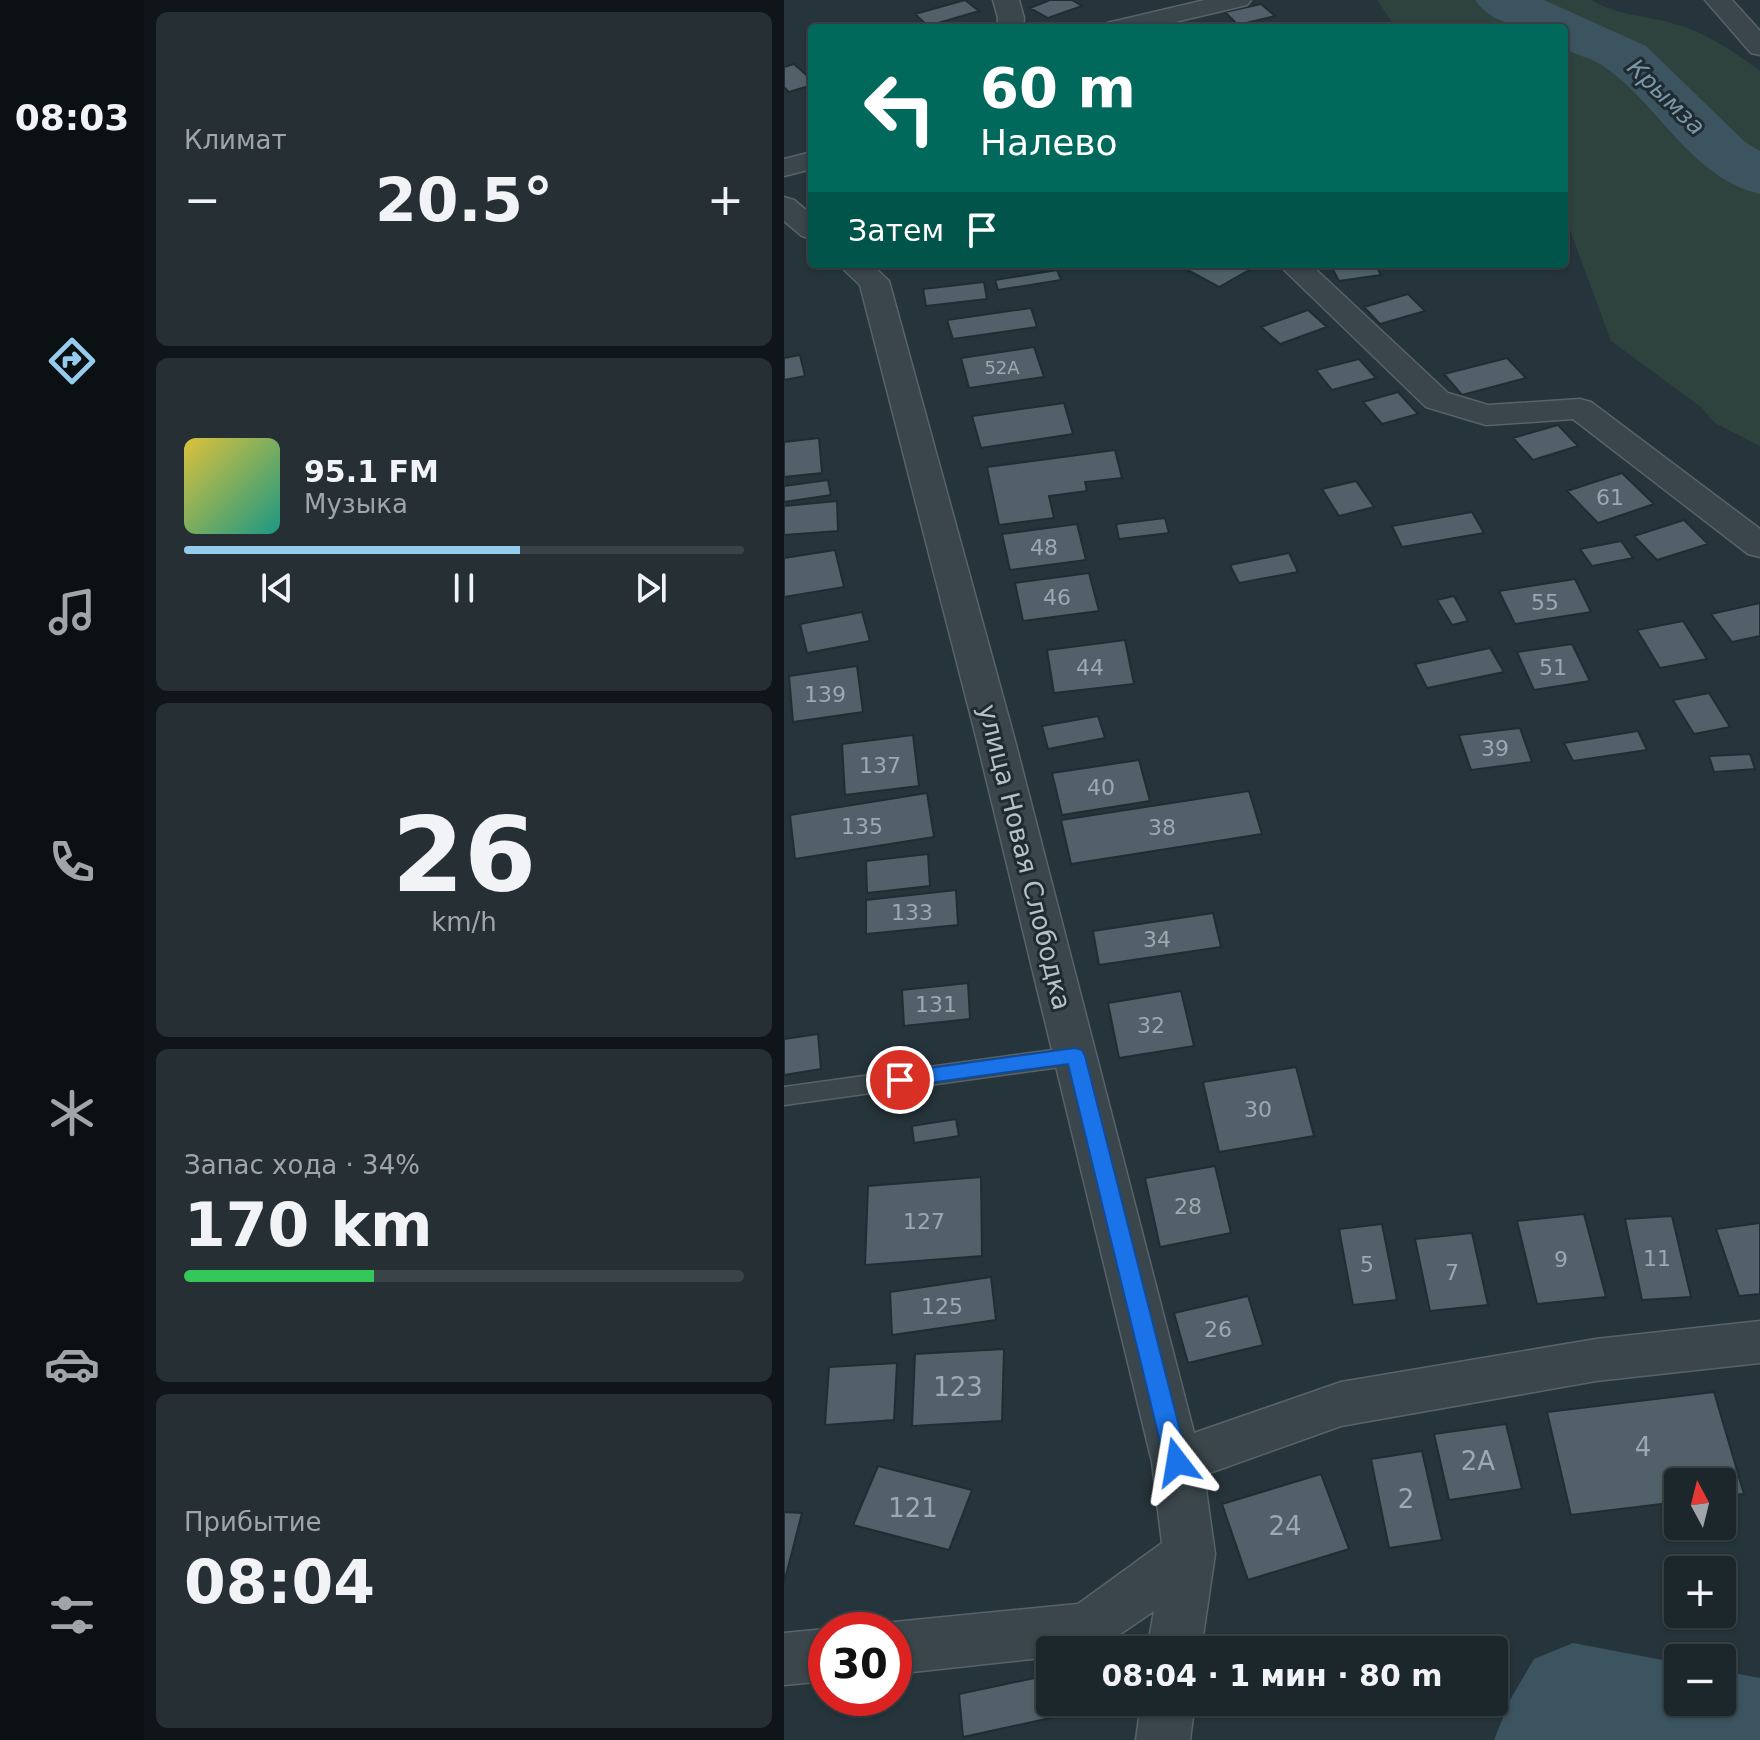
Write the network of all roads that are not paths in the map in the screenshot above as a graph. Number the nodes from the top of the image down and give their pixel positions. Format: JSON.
{"nodes":[{"id":1,"x":1238,"y":0,"type":"edge"},
{"id":2,"x":1008,"y":1,"type":"edge"},
{"id":3,"x":1718,"y":1,"type":"edge"},
{"id":4,"x":1010,"y":24,"type":"edge"},
{"id":5,"x":1133,"y":24,"type":"edge"},
{"id":6,"x":1760,"y":47,"type":"edge"},
{"id":7,"x":784,"y":206,"type":"edge"},
{"id":8,"x":808,"y":227,"type":"edge"},
{"id":9,"x":858,"y":268,"type":"edge"},
{"id":10,"x":1297,"y":268,"type":"edge"},
{"id":11,"x":1760,"y":546,"type":"edge"},
{"id":12,"x":1075,"y":1056,"type":"junction"},
{"id":13,"x":784,"y":1096,"type":"edge"},
{"id":14,"x":1760,"y":1342,"type":"edge"},
{"id":15,"x":1177,"y":1462,"type":"junction"},
{"id":16,"x":1189,"y":1554,"type":"junction"},
{"id":17,"x":1176,"y":1636,"type":"edge"},
{"id":18,"x":912,"y":1646,"type":"edge"},
{"id":19,"x":808,"y":1657,"type":"edge"},
{"id":20,"x":784,"y":1659,"type":"edge"},
{"id":21,"x":1166,"y":1716,"type":"edge"},
{"id":22,"x":1163,"y":1740,"type":"edge"}],
"edges":[{"from":1,"to":5,"type":"street"},
{"from":2,"to":4,"type":"street"},
{"from":3,"to":6,"type":"street"},
{"from":7,"to":8,"type":"street"},
{"from":9,"to":12,"type":"street","name":"улица Новая Слободка"},
{"from":10,"to":11,"type":"street"},
{"from":12,"to":13,"type":"lane"},
{"from":12,"to":15,"type":"street","name":"улица Новая Слободка"},
{"from":14,"to":15,"type":"street"},
{"from":15,"to":16,"type":"street","name":"улица Новая Слободка"},
{"from":16,"to":17,"type":"street","name":"улица Новая Слободка"},
{"from":16,"to":18,"type":"street"},
{"from":19,"to":20,"type":"street"},
{"from":21,"to":22,"type":"street"}]}
